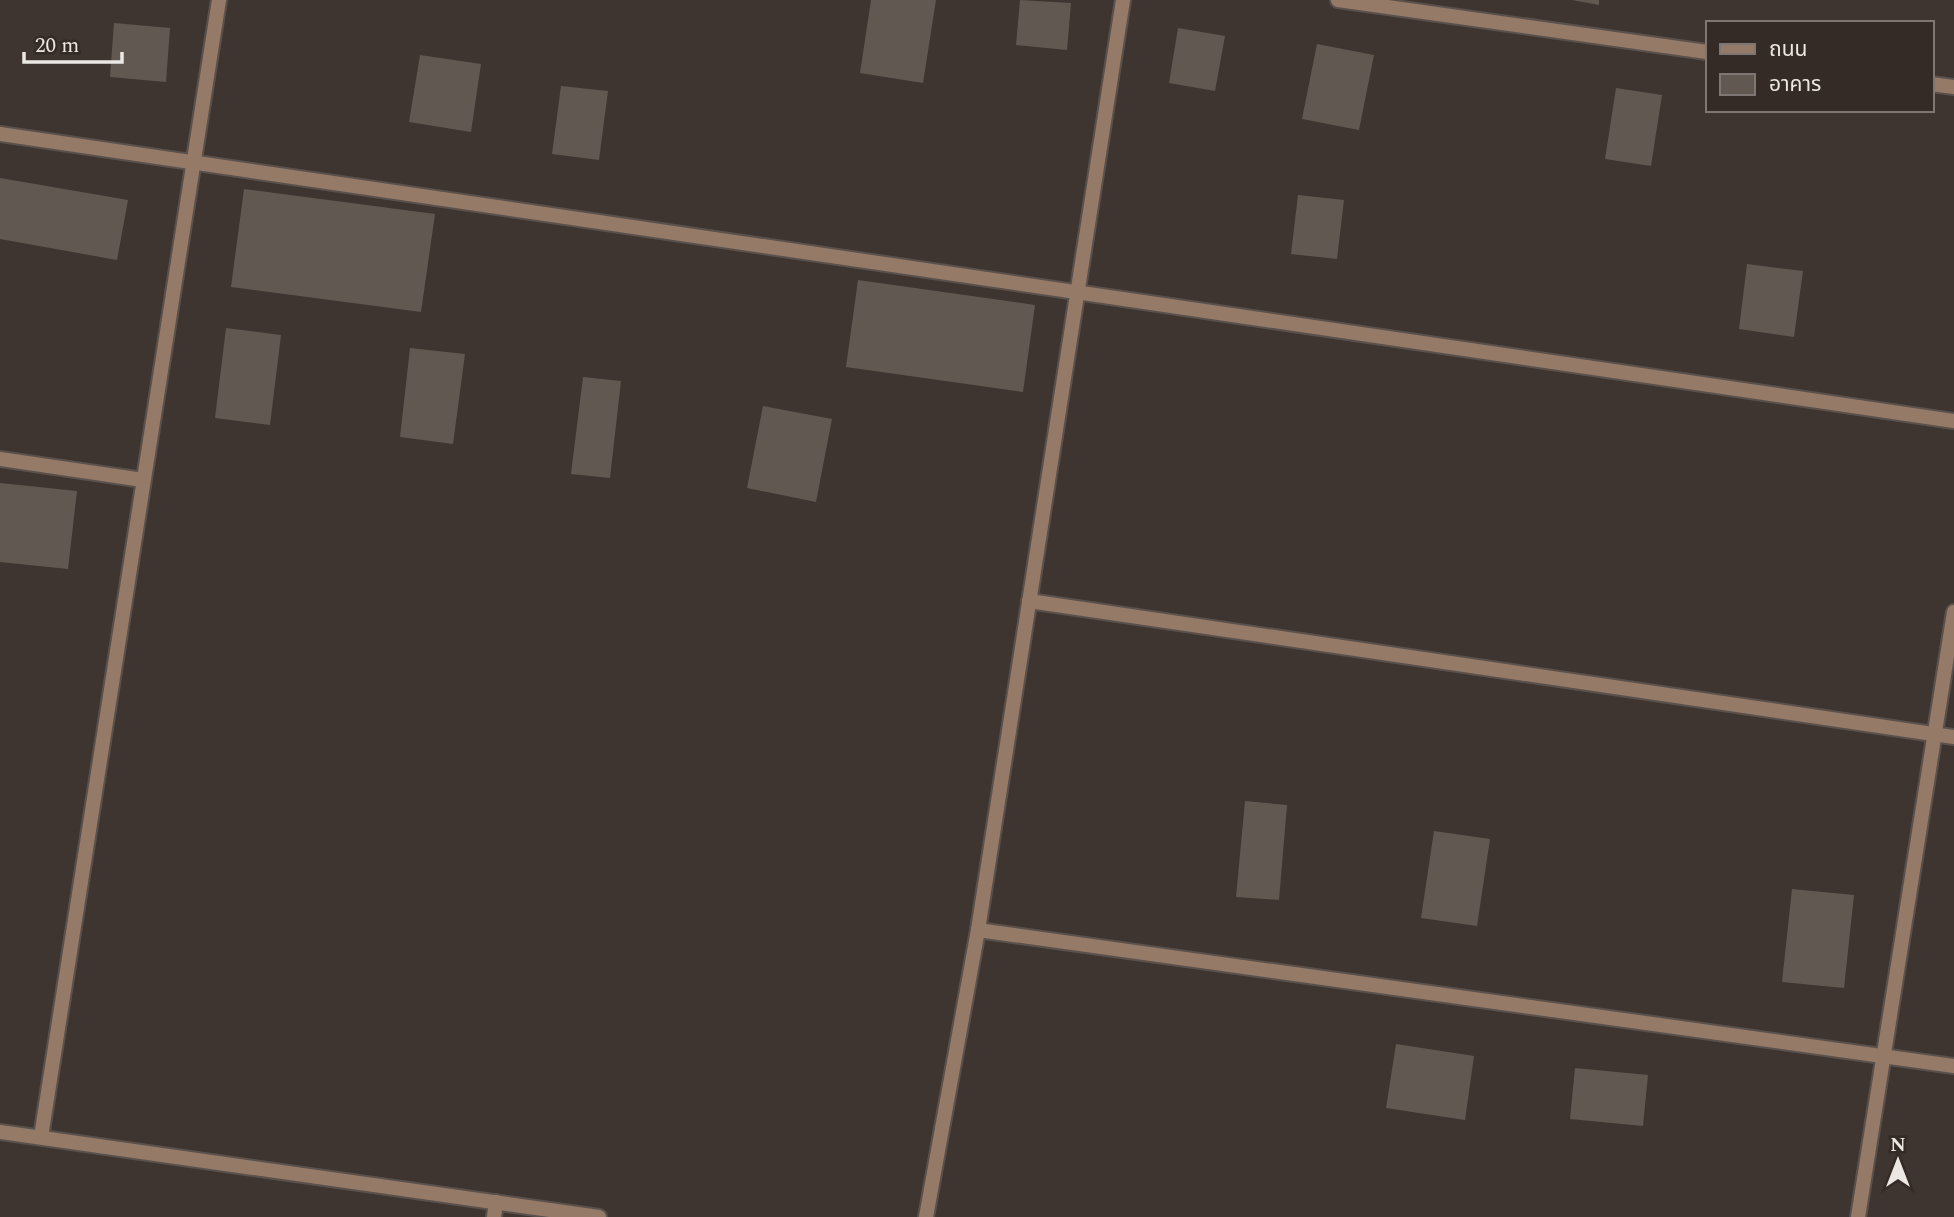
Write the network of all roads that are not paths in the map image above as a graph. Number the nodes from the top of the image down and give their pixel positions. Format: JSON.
{"nodes":[{"id":1,"x":219,"y":0,"type":"edge"},
{"id":2,"x":1123,"y":0,"type":"edge"},
{"id":3,"x":1338,"y":0,"type":"edge"},
{"id":4,"x":1706,"y":52,"type":"edge"},
{"id":5,"x":1933,"y":84,"type":"edge"},
{"id":6,"x":1954,"y":87,"type":"edge"},
{"id":7,"x":0,"y":134,"type":"edge"},
{"id":8,"x":193,"y":162,"type":"junction"},
{"id":9,"x":1077,"y":292,"type":"junction"},
{"id":10,"x":1954,"y":421,"type":"edge"},
{"id":11,"x":0,"y":459,"type":"edge"},
{"id":12,"x":143,"y":480,"type":"junction"},
{"id":13,"x":1030,"y":601,"type":"junction"},
{"id":14,"x":1954,"y":612,"type":"edge"},
{"id":15,"x":1934,"y":734,"type":"junction"},
{"id":16,"x":1954,"y":737,"type":"edge"},
{"id":17,"x":978,"y":930,"type":"junction"},
{"id":18,"x":1883,"y":1056,"type":"junction"},
{"id":19,"x":1954,"y":1066,"type":"edge"},
{"id":20,"x":0,"y":1132,"type":"edge"},
{"id":21,"x":41,"y":1138,"type":"junction"},
{"id":22,"x":495,"y":1210,"type":"edge"},
{"id":23,"x":599,"y":1217,"type":"edge"},
{"id":24,"x":926,"y":1217,"type":"edge"},
{"id":25,"x":1858,"y":1217,"type":"edge"}],
"edges":[{"from":1,"to":8,"type":"street"},
{"from":2,"to":9,"type":"street"},
{"from":3,"to":4,"type":"street"},
{"from":5,"to":6,"type":"street"},
{"from":7,"to":8,"type":"street"},
{"from":8,"to":9,"type":"street"},
{"from":8,"to":12,"type":"street"},
{"from":9,"to":10,"type":"street"},
{"from":9,"to":13,"type":"street"},
{"from":11,"to":12,"type":"street"},
{"from":12,"to":21,"type":"street"},
{"from":13,"to":15,"type":"street"},
{"from":13,"to":17,"type":"street"},
{"from":14,"to":15,"type":"street"},
{"from":15,"to":16,"type":"street"},
{"from":15,"to":18,"type":"street"},
{"from":17,"to":18,"type":"street"},
{"from":17,"to":24,"type":"street"},
{"from":18,"to":19,"type":"street"},
{"from":18,"to":25,"type":"street"},
{"from":20,"to":21,"type":"street"},
{"from":21,"to":22,"type":"street"},
{"from":22,"to":23,"type":"street"}]}
